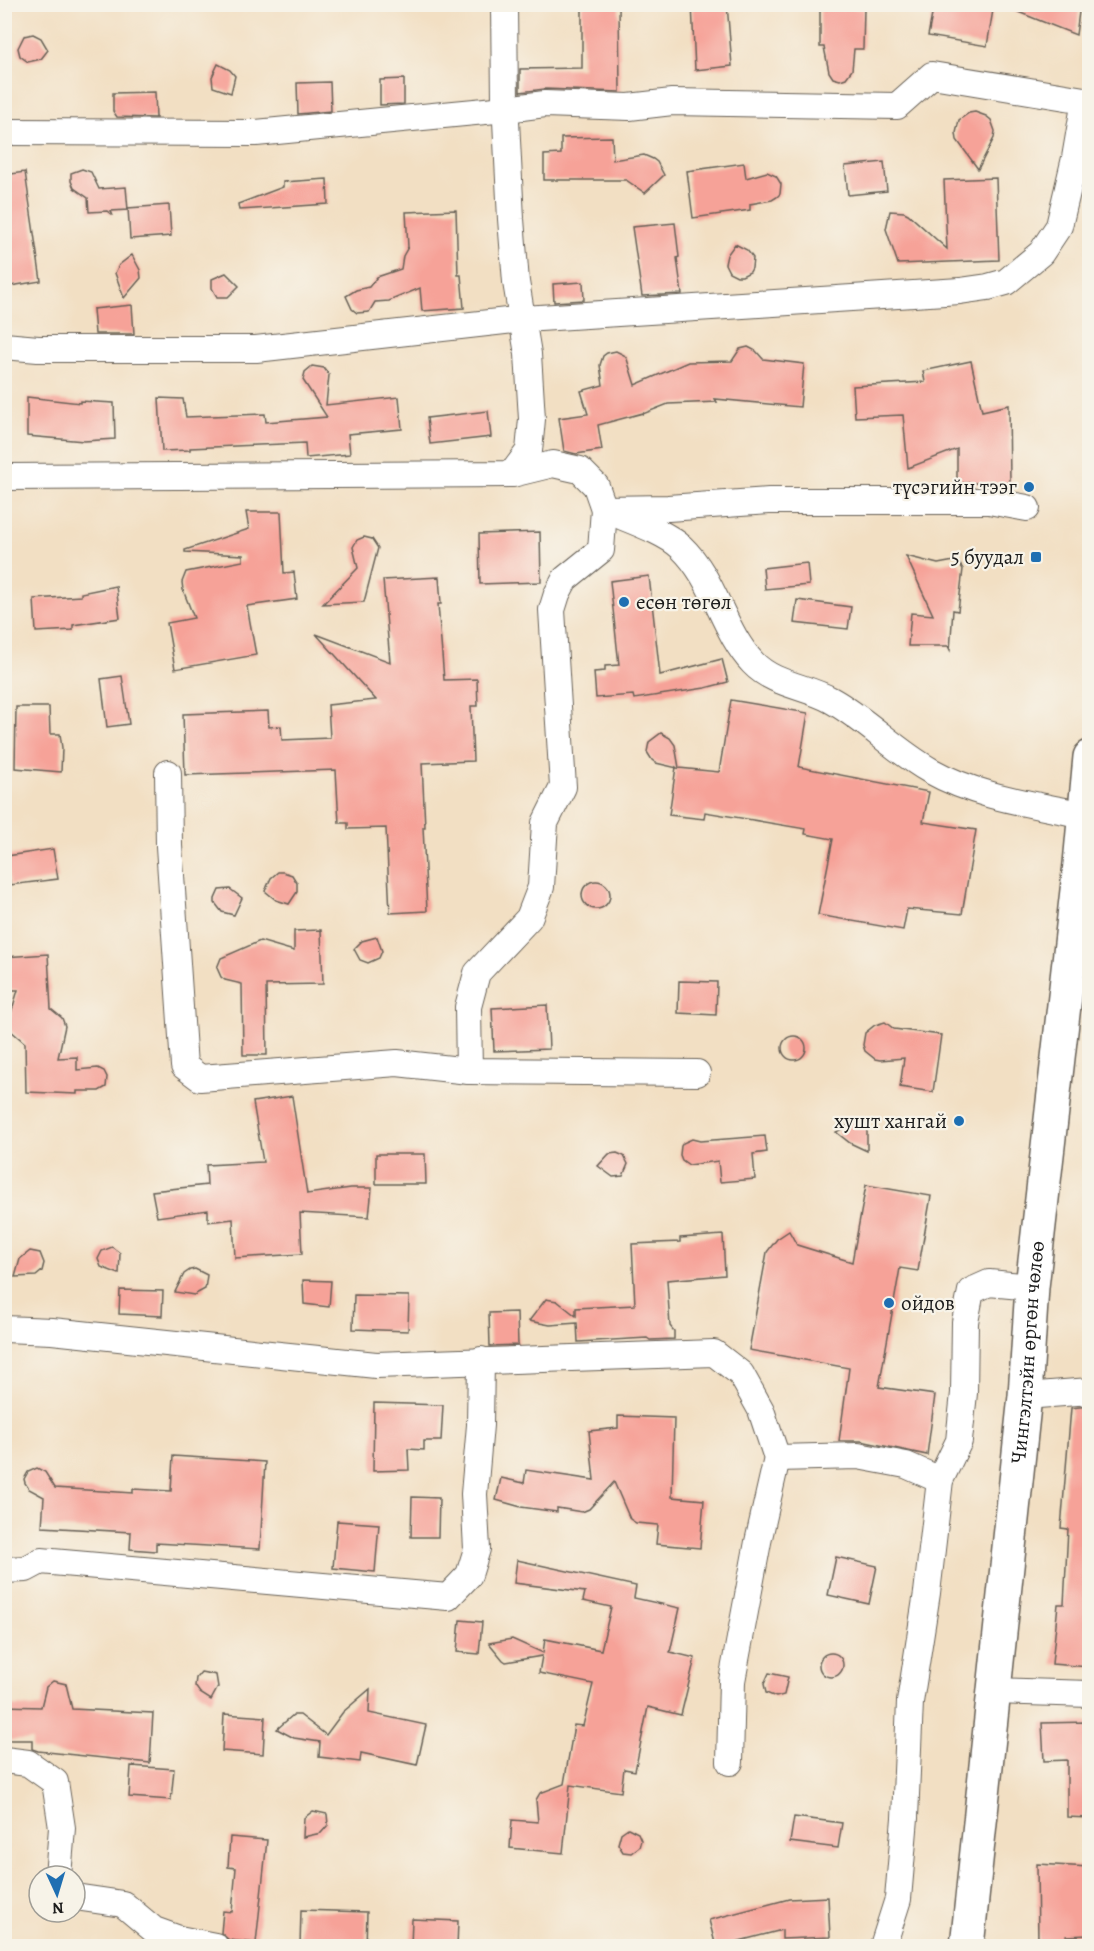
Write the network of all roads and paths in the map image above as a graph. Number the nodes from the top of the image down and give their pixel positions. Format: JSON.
{"nodes":[{"id":1,"x":504,"y":4,"type":"edge"},
{"id":2,"x":1087,"y":101,"type":"edge"},
{"id":3,"x":506,"y":109,"type":"junction"},
{"id":4,"x":4,"y":132,"type":"edge"},
{"id":5,"x":522,"y":320,"type":"junction"},
{"id":6,"x":4,"y":346,"type":"edge"},
{"id":7,"x":512,"y":474,"type":"junction"},
{"id":8,"x":4,"y":477,"type":"edge"},
{"id":9,"x":1027,"y":508,"type":"dead end"},
{"id":10,"x":604,"y":509,"type":"junction"},
{"id":11,"x":1089,"y":757,"type":"edge"},
{"id":12,"x":168,"y":773,"type":"dead end"},
{"id":13,"x":1084,"y":815,"type":"junction"},
{"id":14,"x":1085,"y":866,"type":"edge"},
{"id":15,"x":468,"y":1071,"type":"junction"},
{"id":16,"x":697,"y":1073,"type":"dead end"},
{"id":17,"x":1032,"y":1287,"type":"junction"},
{"id":18,"x":4,"y":1329,"type":"edge"},
{"id":19,"x":481,"y":1360,"type":"junction"},
{"id":20,"x":1089,"y":1391,"type":"edge"},
{"id":21,"x":1024,"y":1396,"type":"junction"},
{"id":22,"x":777,"y":1458,"type":"junction"},
{"id":23,"x":940,"y":1480,"type":"junction"},
{"id":24,"x":4,"y":1570,"type":"edge"},
{"id":25,"x":994,"y":1691,"type":"junction"},
{"id":26,"x":1089,"y":1694,"type":"edge"},
{"id":27,"x":4,"y":1760,"type":"edge"},
{"id":28,"x":730,"y":1762,"type":"dead end"},
{"id":29,"x":59,"y":1864,"type":"edge"},
{"id":30,"x":87,"y":1898,"type":"edge"},
{"id":31,"x":215,"y":1947,"type":"edge"},
{"id":32,"x":883,"y":1947,"type":"edge"},
{"id":33,"x":967,"y":1947,"type":"edge"}],
"edges":[{"from":1,"to":3,"type":"street"},
{"from":2,"to":3,"type":"street"},
{"from":2,"to":5,"type":"street"},
{"from":3,"to":4,"type":"street"},
{"from":3,"to":5,"type":"street"},
{"from":5,"to":6,"type":"street"},
{"from":5,"to":7,"type":"street"},
{"from":7,"to":8,"type":"street"},
{"from":7,"to":10,"type":"street"},
{"from":9,"to":10,"type":"street"},
{"from":10,"to":13,"type":"street"},
{"from":10,"to":15,"type":"street"},
{"from":11,"to":13,"type":"main road","name":"Чингэлтэйн өргөн чөлөө"},
{"from":12,"to":15,"type":"street"},
{"from":13,"to":14,"type":"main road","name":"Чингэлтэйн өргөн чөлөө"},
{"from":14,"to":17,"type":"main road","name":"Чингэлтэйн өргөн чөлөө"},
{"from":15,"to":16,"type":"street"},
{"from":17,"to":21,"type":"main road","name":"Чингэлтэйн өргөн чөлөө"},
{"from":17,"to":23,"type":"street"},
{"from":18,"to":19,"type":"street"},
{"from":19,"to":22,"type":"street"},
{"from":19,"to":24,"type":"street"},
{"from":20,"to":21,"type":"street"},
{"from":21,"to":25,"type":"main road","name":"Чингэлтэйн өргөн чөлөө"},
{"from":22,"to":23,"type":"street"},
{"from":22,"to":28,"type":"street"},
{"from":23,"to":32,"type":"street"},
{"from":25,"to":26,"type":"street"},
{"from":25,"to":33,"type":"main road","name":"Чингэлтэйн өргөн чөлөө"},
{"from":27,"to":29,"type":"street"},
{"from":30,"to":31,"type":"street"}]}
